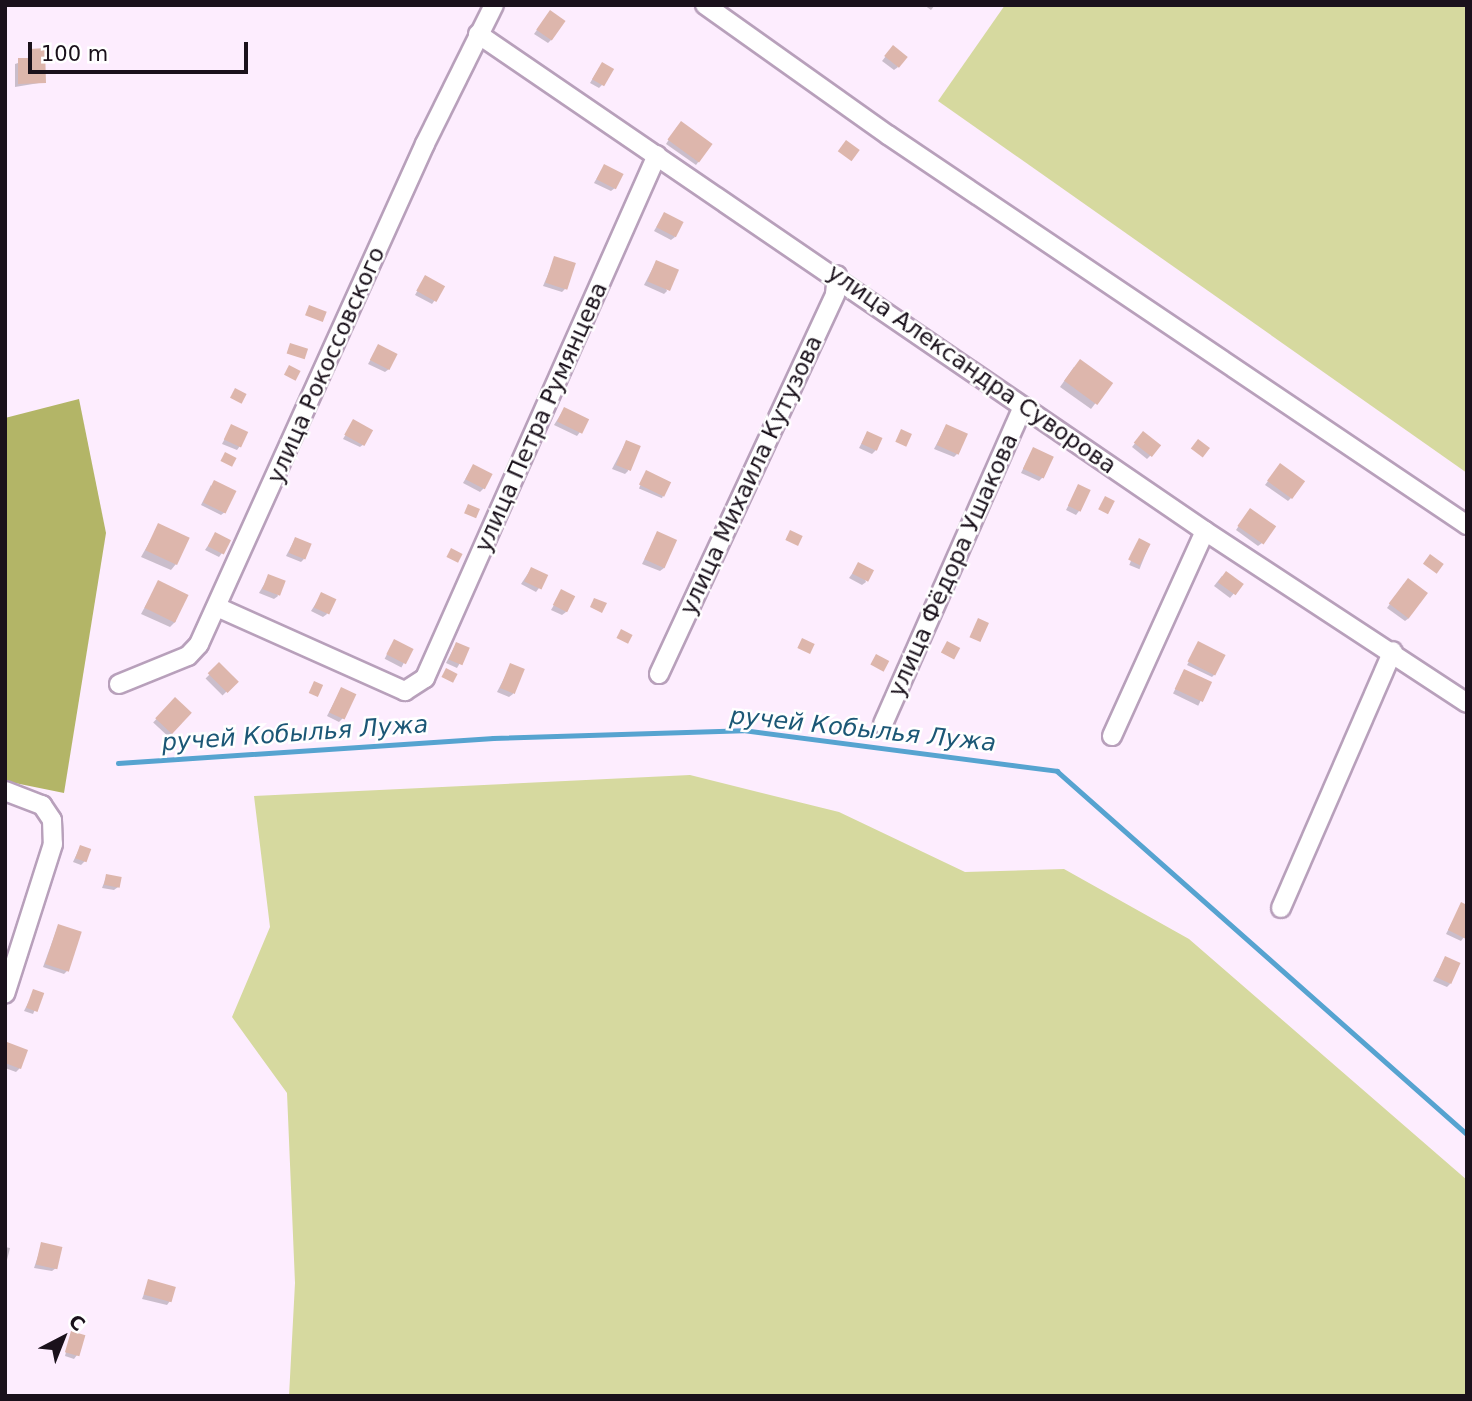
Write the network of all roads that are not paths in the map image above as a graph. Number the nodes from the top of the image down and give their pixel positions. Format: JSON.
{"nodes":[{"id":1,"x":495,"y":5,"type":"edge"},
{"id":2,"x":705,"y":5,"type":"edge"},
{"id":3,"x":478,"y":34,"type":"junction"},
{"id":4,"x":657,"y":155,"type":"junction"},
{"id":5,"x":837,"y":275,"type":"junction"},
{"id":6,"x":1023,"y":406,"type":"junction"},
{"id":7,"x":1467,"y":525,"type":"edge"},
{"id":8,"x":1205,"y":531,"type":"junction"},
{"id":9,"x":217,"y":607,"type":"junction"},
{"id":10,"x":1393,"y":651,"type":"junction"},
{"id":11,"x":659,"y":674,"type":"dead end"},
{"id":12,"x":119,"y":684,"type":"dead end"},
{"id":13,"x":1467,"y":703,"type":"edge"},
{"id":14,"x":883,"y":724,"type":"dead end"},
{"id":15,"x":1112,"y":736,"type":"dead end"},
{"id":16,"x":5,"y":791,"type":"edge"},
{"id":17,"x":1281,"y":908,"type":"dead end"},
{"id":18,"x":5,"y":994,"type":"edge"}],
"edges":[{"from":1,"to":3,"type":"street","name":"улица Рокоссовского"},
{"from":2,"to":7,"type":"street"},
{"from":3,"to":4,"type":"street","name":"улица Александра Суворова"},
{"from":3,"to":9,"type":"street","name":"улица Рокоссовского"},
{"from":4,"to":5,"type":"street","name":"улица Александра Суворова"},
{"from":4,"to":9,"type":"street","name":"улица Петра Румянцева"},
{"from":5,"to":6,"type":"street","name":"улица Александра Суворова"},
{"from":5,"to":11,"type":"street","name":"улица Михаила Кутузова"},
{"from":6,"to":8,"type":"street","name":"улица Александра Суворова"},
{"from":6,"to":14,"type":"street","name":"улица Фёдора Ушакова"},
{"from":8,"to":10,"type":"street","name":"улица Александра Суворова"},
{"from":8,"to":15,"type":"street"},
{"from":9,"to":12,"type":"street","name":"улица Рокоссовского"},
{"from":10,"to":13,"type":"street","name":"улица Александра Суворова"},
{"from":10,"to":17,"type":"street"},
{"from":16,"to":18,"type":"street"}]}
